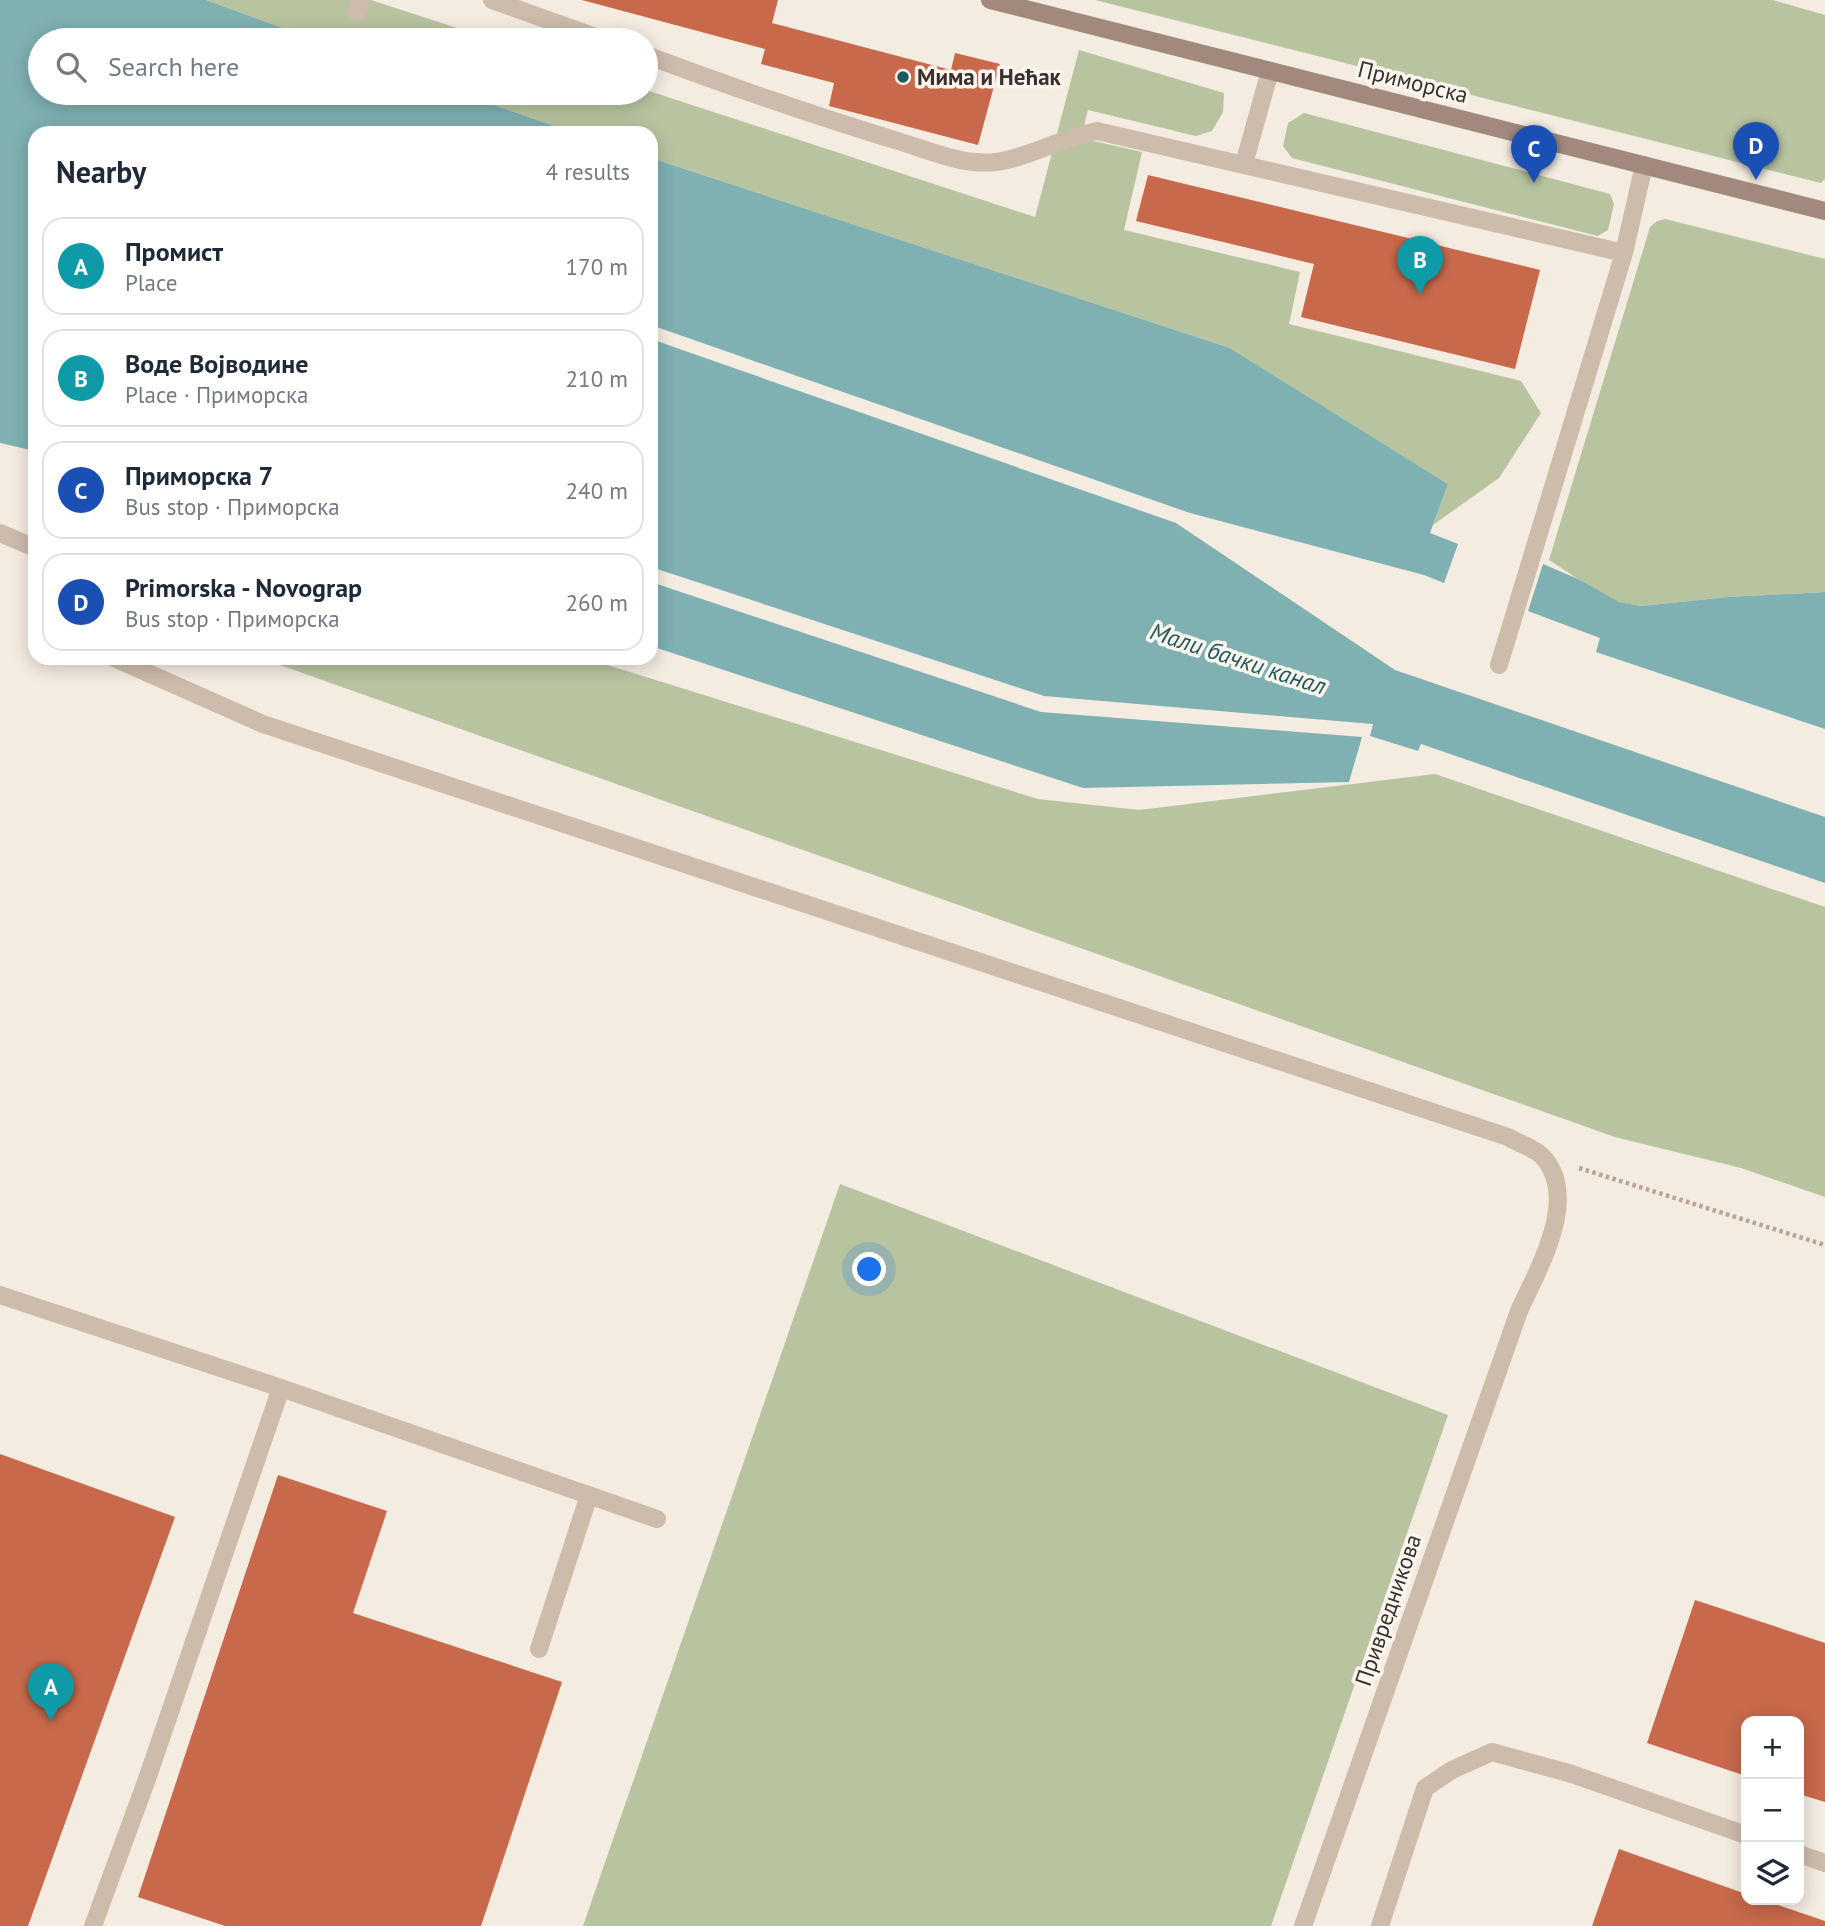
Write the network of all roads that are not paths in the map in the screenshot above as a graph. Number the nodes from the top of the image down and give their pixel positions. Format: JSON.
{"nodes":[{"id":1,"x":492,"y":0,"type":"edge"},
{"id":2,"x":990,"y":0,"type":"edge"},
{"id":3,"x":570,"y":28,"type":"edge"},
{"id":4,"x":658,"y":59,"type":"edge"},
{"id":5,"x":1270,"y":71,"type":"junction"},
{"id":6,"x":1244,"y":164,"type":"junction"},
{"id":7,"x":1644,"y":165,"type":"junction"},
{"id":8,"x":1825,"y":211,"type":"edge"},
{"id":9,"x":1624,"y":253,"type":"junction"},
{"id":10,"x":0,"y":533,"type":"edge"},
{"id":11,"x":28,"y":545,"type":"edge"},
{"id":12,"x":130,"y":665,"type":"edge"},
{"id":13,"x":1499,"y":666,"type":"dead end"},
{"id":14,"x":0,"y":1295,"type":"edge"},
{"id":15,"x":281,"y":1388,"type":"junction"},
{"id":16,"x":589,"y":1495,"type":"junction"},
{"id":17,"x":657,"y":1519,"type":"dead end"},
{"id":18,"x":539,"y":1649,"type":"dead end"},
{"id":19,"x":1741,"y":1833,"type":"edge"},
{"id":20,"x":1804,"y":1856,"type":"edge"},
{"id":21,"x":1825,"y":1863,"type":"edge"},
{"id":22,"x":93,"y":1926,"type":"edge"},
{"id":23,"x":1303,"y":1926,"type":"edge"},
{"id":24,"x":1380,"y":1926,"type":"edge"}],
"edges":[{"from":1,"to":3,"type":"street"},
{"from":2,"to":5,"type":"street","name":"Приморска"},
{"from":4,"to":6,"type":"street"},
{"from":5,"to":6,"type":"street"},
{"from":5,"to":7,"type":"street","name":"Приморска"},
{"from":6,"to":9,"type":"street"},
{"from":7,"to":8,"type":"street","name":"Приморска"},
{"from":7,"to":9,"type":"street"},
{"from":9,"to":13,"type":"street"},
{"from":10,"to":11,"type":"street"},
{"from":12,"to":23,"type":"street","name":"Привредникова"},
{"from":14,"to":15,"type":"street"},
{"from":15,"to":16,"type":"street"},
{"from":15,"to":22,"type":"street"},
{"from":16,"to":17,"type":"street"},
{"from":16,"to":18,"type":"street"},
{"from":19,"to":24,"type":"street"},
{"from":20,"to":21,"type":"street"}]}
